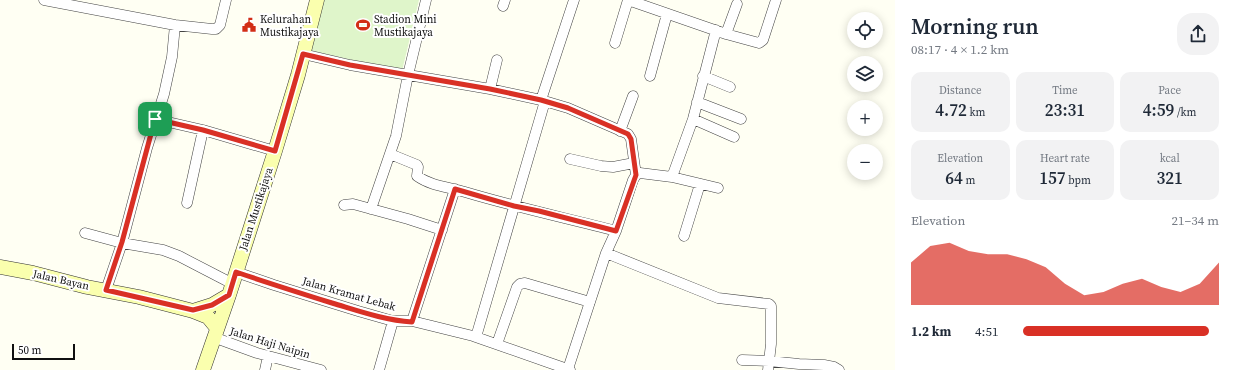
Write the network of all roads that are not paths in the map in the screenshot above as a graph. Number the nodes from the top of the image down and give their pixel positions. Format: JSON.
{"nodes":[{"id":1,"x":44,"y":0,"type":"edge"},
{"id":2,"x":226,"y":0,"type":"edge"},
{"id":3,"x":317,"y":0,"type":"edge"},
{"id":4,"x":426,"y":0,"type":"edge"},
{"id":5,"x":574,"y":0,"type":"edge"},
{"id":6,"x":628,"y":0,"type":"edge"},
{"id":7,"x":776,"y":0,"type":"edge"},
{"id":8,"x":737,"y":4,"type":"dead end"},
{"id":9,"x":667,"y":14,"type":"junction"},
{"id":10,"x":176,"y":25,"type":"junction"},
{"id":11,"x":716,"y":30,"type":"junction"},
{"id":12,"x":726,"y":34,"type":"junction"},
{"id":13,"x":615,"y":43,"type":"dead end"},
{"id":14,"x":303,"y":54,"type":"junction"},
{"id":15,"x":497,"y":60,"type":"dead end"},
{"id":16,"x":408,"y":75,"type":"junction"},
{"id":17,"x":650,"y":76,"type":"dead end"},
{"id":18,"x":703,"y":76,"type":"junction"},
{"id":19,"x":730,"y":87,"type":"dead end"},
{"id":20,"x":490,"y":89,"type":"junction"},
{"id":21,"x":633,"y":96,"type":"dead end"},
{"id":22,"x":543,"y":100,"type":"junction"},
{"id":23,"x":696,"y":102,"type":"junction"},
{"id":24,"x":155,"y":119,"type":"junction"},
{"id":25,"x":693,"y":119,"type":"junction"},
{"id":26,"x":741,"y":119,"type":"dead end"},
{"id":27,"x":203,"y":130,"type":"junction"},
{"id":28,"x":620,"y":131,"type":"junction"},
{"id":29,"x":734,"y":137,"type":"dead end"},
{"id":30,"x":275,"y":151,"type":"junction"},
{"id":31,"x":390,"y":154,"type":"junction"},
{"id":32,"x":570,"y":159,"type":"dead end"},
{"id":33,"x":634,"y":163,"type":"junction"},
{"id":34,"x":636,"y":175,"type":"junction"},
{"id":35,"x":672,"y":177,"type":"junction"},
{"id":36,"x":700,"y":184,"type":"junction"},
{"id":37,"x":718,"y":188,"type":"dead end"},
{"id":38,"x":455,"y":189,"type":"junction"},
{"id":39,"x":187,"y":203,"type":"dead end"},
{"id":40,"x":344,"y":205,"type":"dead end"},
{"id":41,"x":514,"y":206,"type":"junction"},
{"id":42,"x":371,"y":209,"type":"junction"},
{"id":43,"x":442,"y":230,"type":"junction"},
{"id":44,"x":616,"y":231,"type":"junction"},
{"id":45,"x":85,"y":233,"type":"dead end"},
{"id":46,"x":684,"y":236,"type":"dead end"},
{"id":47,"x":122,"y":242,"type":"junction"},
{"id":48,"x":606,"y":253,"type":"junction"},
{"id":49,"x":0,"y":267,"type":"edge"},
{"id":50,"x":233,"y":283,"type":"junction"},
{"id":51,"x":106,"y":290,"type":"junction"},
{"id":52,"x":590,"y":302,"type":"junction"},
{"id":53,"x":193,"y":310,"type":"junction"},
{"id":54,"x":393,"y":320,"type":"junction"},
{"id":55,"x":412,"y":322,"type":"junction"},
{"id":56,"x":215,"y":332,"type":"junction"},
{"id":57,"x":476,"y":337,"type":"junction"},
{"id":58,"x":497,"y":344,"type":"junction"},
{"id":59,"x":268,"y":356,"type":"junction"},
{"id":60,"x":539,"y":359,"type":"junction"},
{"id":61,"x":742,"y":360,"type":"dead end"},
{"id":62,"x":768,"y":365,"type":"edge"},
{"id":63,"x":203,"y":370,"type":"edge"},
{"id":64,"x":265,"y":370,"type":"edge"},
{"id":65,"x":321,"y":370,"type":"edge"},
{"id":66,"x":379,"y":370,"type":"edge"},
{"id":67,"x":538,"y":370,"type":"edge"},
{"id":68,"x":569,"y":370,"type":"edge"},
{"id":69,"x":839,"y":370,"type":"edge"}],
"edges":[{"from":1,"to":10,"type":"street"},
{"from":2,"to":10,"type":"street"},
{"from":3,"to":14,"type":"main road","name":"Jalan Mustikajaya"},
{"from":4,"to":16,"type":"street"},
{"from":5,"to":22,"type":"street"},
{"from":6,"to":9,"type":"street"},
{"from":6,"to":13,"type":"street"},
{"from":7,"to":12,"type":"street"},
{"from":8,"to":12,"type":"street"},
{"from":9,"to":11,"type":"street"},
{"from":9,"to":17,"type":"street"},
{"from":10,"to":24,"type":"street"},
{"from":11,"to":12,"type":"street"},
{"from":11,"to":18,"type":"street"},
{"from":14,"to":16,"type":"street"},
{"from":14,"to":30,"type":"main road","name":"Jalan Mustikajaya"},
{"from":15,"to":20,"type":"street"},
{"from":16,"to":20,"type":"street"},
{"from":16,"to":31,"type":"street"},
{"from":18,"to":19,"type":"street"},
{"from":18,"to":23,"type":"street"},
{"from":20,"to":22,"type":"street"},
{"from":21,"to":28,"type":"street"},
{"from":22,"to":28,"type":"street"},
{"from":22,"to":41,"type":"street"},
{"from":23,"to":25,"type":"street"},
{"from":23,"to":26,"type":"street"},
{"from":24,"to":27,"type":"street"},
{"from":24,"to":47,"type":"street"},
{"from":25,"to":29,"type":"street"},
{"from":25,"to":35,"type":"street"},
{"from":27,"to":30,"type":"street"},
{"from":27,"to":39,"type":"street"},
{"from":28,"to":33,"type":"street"},
{"from":30,"to":50,"type":"main road","name":"Jalan Mustikajaya"},
{"from":31,"to":38,"type":"street"},
{"from":31,"to":42,"type":"street"},
{"from":32,"to":33,"type":"street"},
{"from":33,"to":34,"type":"street"},
{"from":34,"to":35,"type":"street"},
{"from":34,"to":44,"type":"street"},
{"from":35,"to":36,"type":"street"},
{"from":36,"to":37,"type":"street"},
{"from":36,"to":46,"type":"street"},
{"from":38,"to":41,"type":"street"},
{"from":38,"to":43,"type":"street"},
{"from":40,"to":42,"type":"street"},
{"from":41,"to":44,"type":"street"},
{"from":41,"to":57,"type":"street"},
{"from":42,"to":43,"type":"street"},
{"from":43,"to":55,"type":"street"},
{"from":44,"to":48,"type":"street"},
{"from":45,"to":47,"type":"street","name":"Jalan Kramat Lebak"},
{"from":47,"to":50,"type":"street","name":"Jalan Kramat Lebak"},
{"from":47,"to":51,"type":"street"},
{"from":48,"to":52,"type":"street"},
{"from":48,"to":62,"type":"street"},
{"from":49,"to":51,"type":"main road","name":"Jalan Bayan"},
{"from":50,"to":53,"type":"main road","name":"Jalan Bayan"},
{"from":50,"to":54,"type":"street","name":"Jalan Kramat Lebak"},
{"from":50,"to":56,"type":"main road","name":"Jalan Mustikajaya"},
{"from":51,"to":53,"type":"main road","name":"Jalan Bayan"},
{"from":52,"to":58,"type":"street"},
{"from":52,"to":68,"type":"street"},
{"from":53,"to":56,"type":"main road","name":"Jalan Bayan"},
{"from":54,"to":55,"type":"street","name":"Jalan Kramat Lebak"},
{"from":54,"to":66,"type":"street"},
{"from":55,"to":57,"type":"street","name":"Jalan Kramat Lebak"},
{"from":56,"to":59,"type":"street","name":"Jalan Haji Naipin"},
{"from":56,"to":63,"type":"main road","name":"Jalan Mustikajaya"},
{"from":57,"to":58,"type":"street","name":"Jalan Kramat Lebak"},
{"from":58,"to":60,"type":"street","name":"Jalan Kramat Lebak"},
{"from":59,"to":64,"type":"street"},
{"from":59,"to":65,"type":"street","name":"Jalan Haji Naipin"},
{"from":60,"to":67,"type":"street"},
{"from":60,"to":68,"type":"street","name":"Jalan Kramat Lebak"},
{"from":61,"to":62,"type":"street"},
{"from":62,"to":69,"type":"street"}]}
